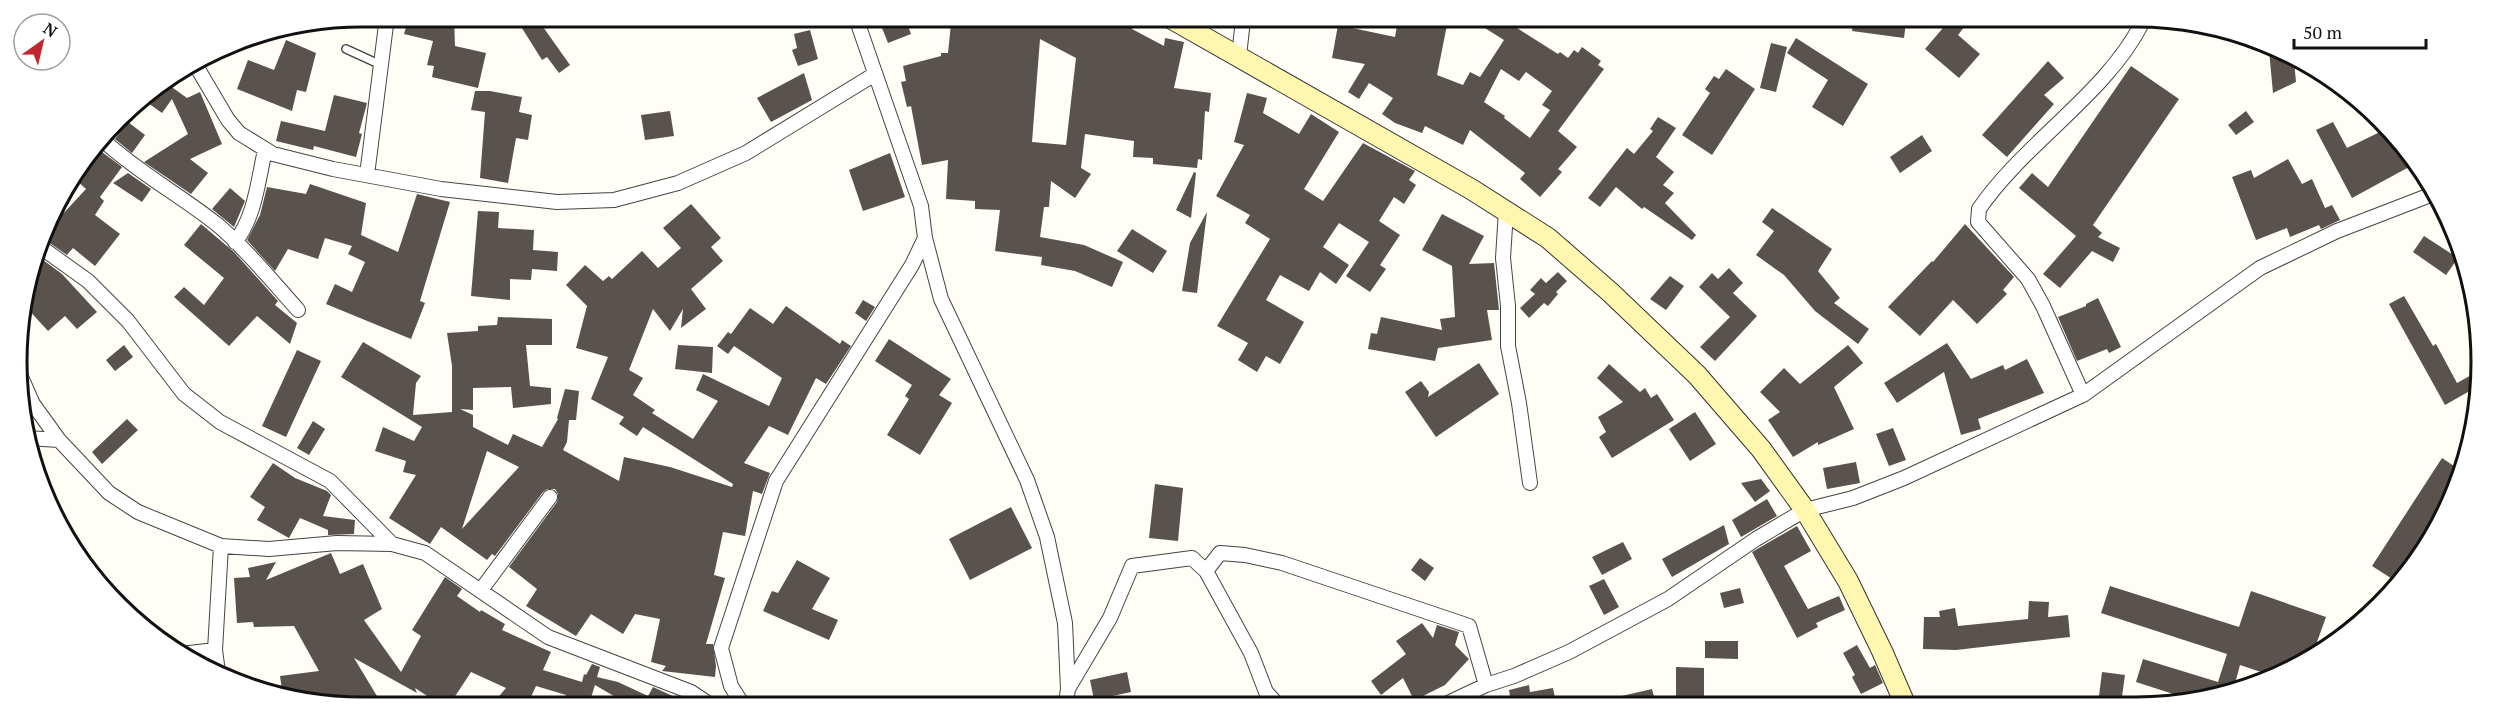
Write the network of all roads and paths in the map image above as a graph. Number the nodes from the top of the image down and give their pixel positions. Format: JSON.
{"nodes":[{"id":1,"x":386,"y":27,"type":"edge"},
{"id":2,"x":859,"y":27,"type":"edge"},
{"id":3,"x":1186,"y":27,"type":"edge"},
{"id":4,"x":1242,"y":27,"type":"edge"},
{"id":5,"x":2140,"y":27,"type":"edge"},
{"id":6,"x":346,"y":50,"type":"dead end"},
{"id":7,"x":1239,"y":56,"type":"junction"},
{"id":8,"x":381,"y":65,"type":"junction"},
{"id":9,"x":198,"y":70,"type":"edge"},
{"id":10,"x":875,"y":74,"type":"junction"},
{"id":11,"x":108,"y":144,"type":"edge"},
{"id":12,"x":265,"y":150,"type":"junction"},
{"id":13,"x":367,"y":175,"type":"junction"},
{"id":14,"x":2427,"y":196,"type":"edge"},
{"id":15,"x":1506,"y":211,"type":"junction"},
{"id":16,"x":925,"y":238,"type":"junction"},
{"id":17,"x":235,"y":242,"type":"junction"},
{"id":18,"x":46,"y":251,"type":"edge"},
{"id":19,"x":298,"y":310,"type":"dead end"},
{"id":20,"x":29,"y":395,"type":"edge"},
{"id":21,"x":2083,"y":395,"type":"junction"},
{"id":22,"x":36,"y":439,"type":"edge"},
{"id":23,"x":58,"y":440,"type":"junction"},
{"id":24,"x":1530,"y":483,"type":"dead end"},
{"id":25,"x":550,"y":497,"type":"dead end"},
{"id":26,"x":1805,"y":510,"type":"junction"},
{"id":27,"x":392,"y":544,"type":"junction"},
{"id":28,"x":221,"y":546,"type":"junction"},
{"id":29,"x":1206,"y":571,"type":"junction"},
{"id":30,"x":481,"y":590,"type":"junction"},
{"id":31,"x":215,"y":651,"type":"junction"},
{"id":32,"x":196,"y":653,"type":"edge"},
{"id":33,"x":217,"y":663,"type":"edge"},
{"id":34,"x":1486,"y":685,"type":"junction"},
{"id":35,"x":1067,"y":696,"type":"edge"},
{"id":36,"x":698,"y":697,"type":"edge"},
{"id":37,"x":738,"y":697,"type":"edge"},
{"id":38,"x":1271,"y":697,"type":"edge"},
{"id":39,"x":1461,"y":697,"type":"edge"},
{"id":40,"x":1902,"y":697,"type":"edge"}],
"edges":[{"from":1,"to":8,"type":"street"},
{"from":2,"to":10,"type":"street"},
{"from":3,"to":7,"type":"main road"},
{"from":4,"to":7,"type":"street"},
{"from":5,"to":21,"type":"street"},
{"from":6,"to":8,"type":"lane"},
{"from":7,"to":15,"type":"main road"},
{"from":8,"to":13,"type":"street"},
{"from":9,"to":12,"type":"street"},
{"from":10,"to":13,"type":"street"},
{"from":10,"to":16,"type":"street"},
{"from":11,"to":17,"type":"street"},
{"from":12,"to":13,"type":"street"},
{"from":12,"to":17,"type":"street"},
{"from":14,"to":21,"type":"street"},
{"from":15,"to":24,"type":"street"},
{"from":15,"to":26,"type":"main road"},
{"from":16,"to":35,"type":"street"},
{"from":16,"to":37,"type":"street"},
{"from":17,"to":19,"type":"street"},
{"from":18,"to":27,"type":"street"},
{"from":20,"to":23,"type":"street"},
{"from":21,"to":26,"type":"street"},
{"from":22,"to":23,"type":"street"},
{"from":23,"to":28,"type":"street"},
{"from":25,"to":30,"type":"street"},
{"from":26,"to":34,"type":"street"},
{"from":26,"to":40,"type":"main road"},
{"from":27,"to":28,"type":"street"},
{"from":27,"to":30,"type":"street"},
{"from":28,"to":31,"type":"street"},
{"from":29,"to":34,"type":"street"},
{"from":29,"to":35,"type":"street"},
{"from":29,"to":38,"type":"street"},
{"from":30,"to":36,"type":"street"},
{"from":31,"to":32,"type":"street"},
{"from":31,"to":33,"type":"street"},
{"from":34,"to":39,"type":"street"}]}
